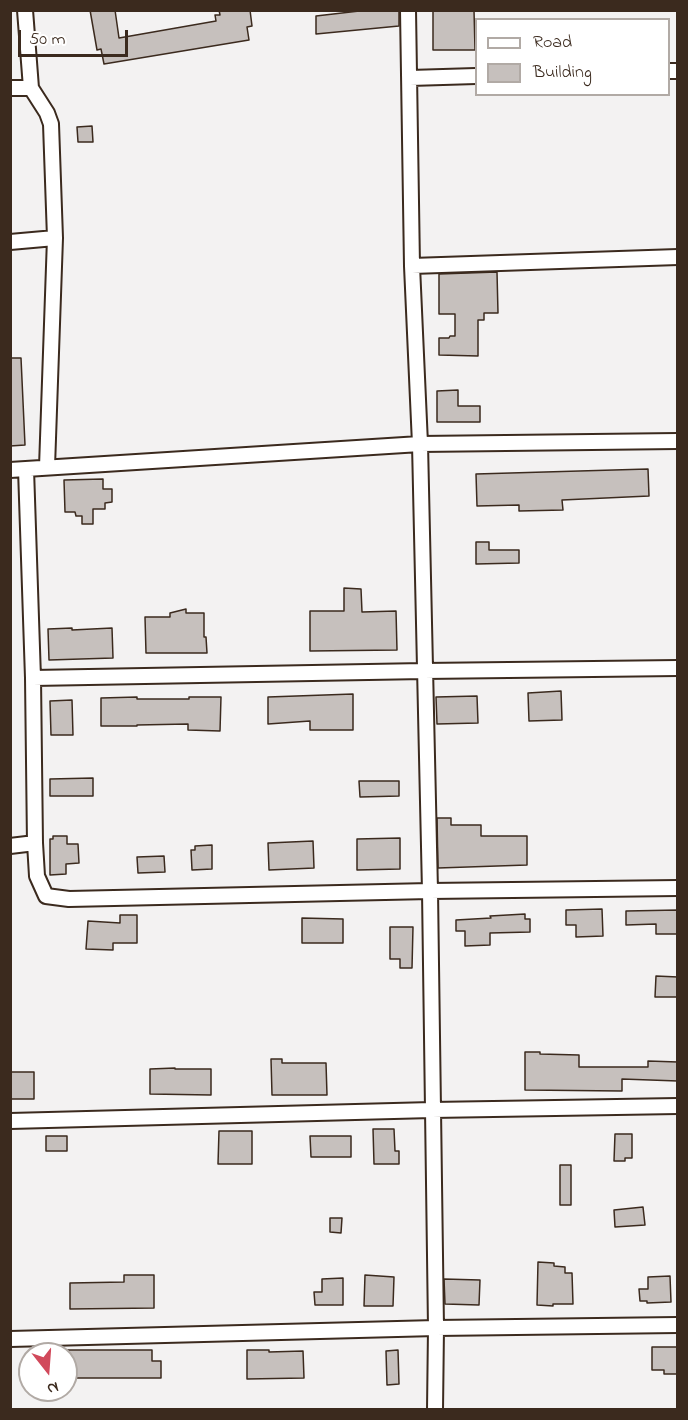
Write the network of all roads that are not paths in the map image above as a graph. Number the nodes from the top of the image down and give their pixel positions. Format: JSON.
{"nodes":[{"id":1,"x":25,"y":10,"type":"edge"},
{"id":2,"x":408,"y":10,"type":"edge"},
{"id":3,"x":475,"y":76,"type":"edge"},
{"id":4,"x":410,"y":78,"type":"junction"},
{"id":5,"x":10,"y":88,"type":"edge"},
{"id":6,"x":31,"y":88,"type":"junction"},
{"id":7,"x":55,"y":238,"type":"junction"},
{"id":8,"x":10,"y":242,"type":"edge"},
{"id":9,"x":678,"y":257,"type":"edge"},
{"id":10,"x":412,"y":266,"type":"junction"},
{"id":11,"x":678,"y":441,"type":"edge"},
{"id":12,"x":420,"y":444,"type":"junction"},
{"id":13,"x":47,"y":467,"type":"junction"},
{"id":14,"x":26,"y":469,"type":"junction"},
{"id":15,"x":10,"y":470,"type":"edge"},
{"id":16,"x":678,"y":668,"type":"edge"},
{"id":17,"x":424,"y":671,"type":"junction"},
{"id":18,"x":33,"y":678,"type":"junction"},
{"id":19,"x":35,"y":843,"type":"junction"},
{"id":20,"x":10,"y":846,"type":"edge"},
{"id":21,"x":678,"y":888,"type":"edge"},
{"id":22,"x":430,"y":891,"type":"junction"},
{"id":23,"x":678,"y":1106,"type":"edge"},
{"id":24,"x":432,"y":1110,"type":"junction"},
{"id":25,"x":10,"y":1121,"type":"edge"},
{"id":26,"x":678,"y":1325,"type":"edge"},
{"id":27,"x":436,"y":1328,"type":"junction"},
{"id":28,"x":10,"y":1339,"type":"edge"},
{"id":29,"x":435,"y":1410,"type":"edge"}],
"edges":[{"from":1,"to":6,"type":"street"},
{"from":2,"to":4,"type":"street"},
{"from":3,"to":4,"type":"street"},
{"from":4,"to":10,"type":"street"},
{"from":5,"to":6,"type":"street"},
{"from":6,"to":7,"type":"street"},
{"from":7,"to":8,"type":"street"},
{"from":7,"to":13,"type":"street"},
{"from":9,"to":10,"type":"street"},
{"from":10,"to":12,"type":"street"},
{"from":11,"to":12,"type":"street"},
{"from":12,"to":13,"type":"street"},
{"from":12,"to":17,"type":"street"},
{"from":13,"to":14,"type":"street"},
{"from":14,"to":15,"type":"street"},
{"from":14,"to":18,"type":"street"},
{"from":16,"to":17,"type":"street"},
{"from":17,"to":18,"type":"street"},
{"from":17,"to":22,"type":"street"},
{"from":18,"to":19,"type":"street"},
{"from":19,"to":20,"type":"street"},
{"from":19,"to":22,"type":"street"},
{"from":21,"to":22,"type":"street"},
{"from":22,"to":24,"type":"street"},
{"from":23,"to":24,"type":"street"},
{"from":24,"to":25,"type":"street"},
{"from":24,"to":27,"type":"street"},
{"from":26,"to":27,"type":"street"},
{"from":27,"to":28,"type":"street"},
{"from":27,"to":29,"type":"street"}]}
